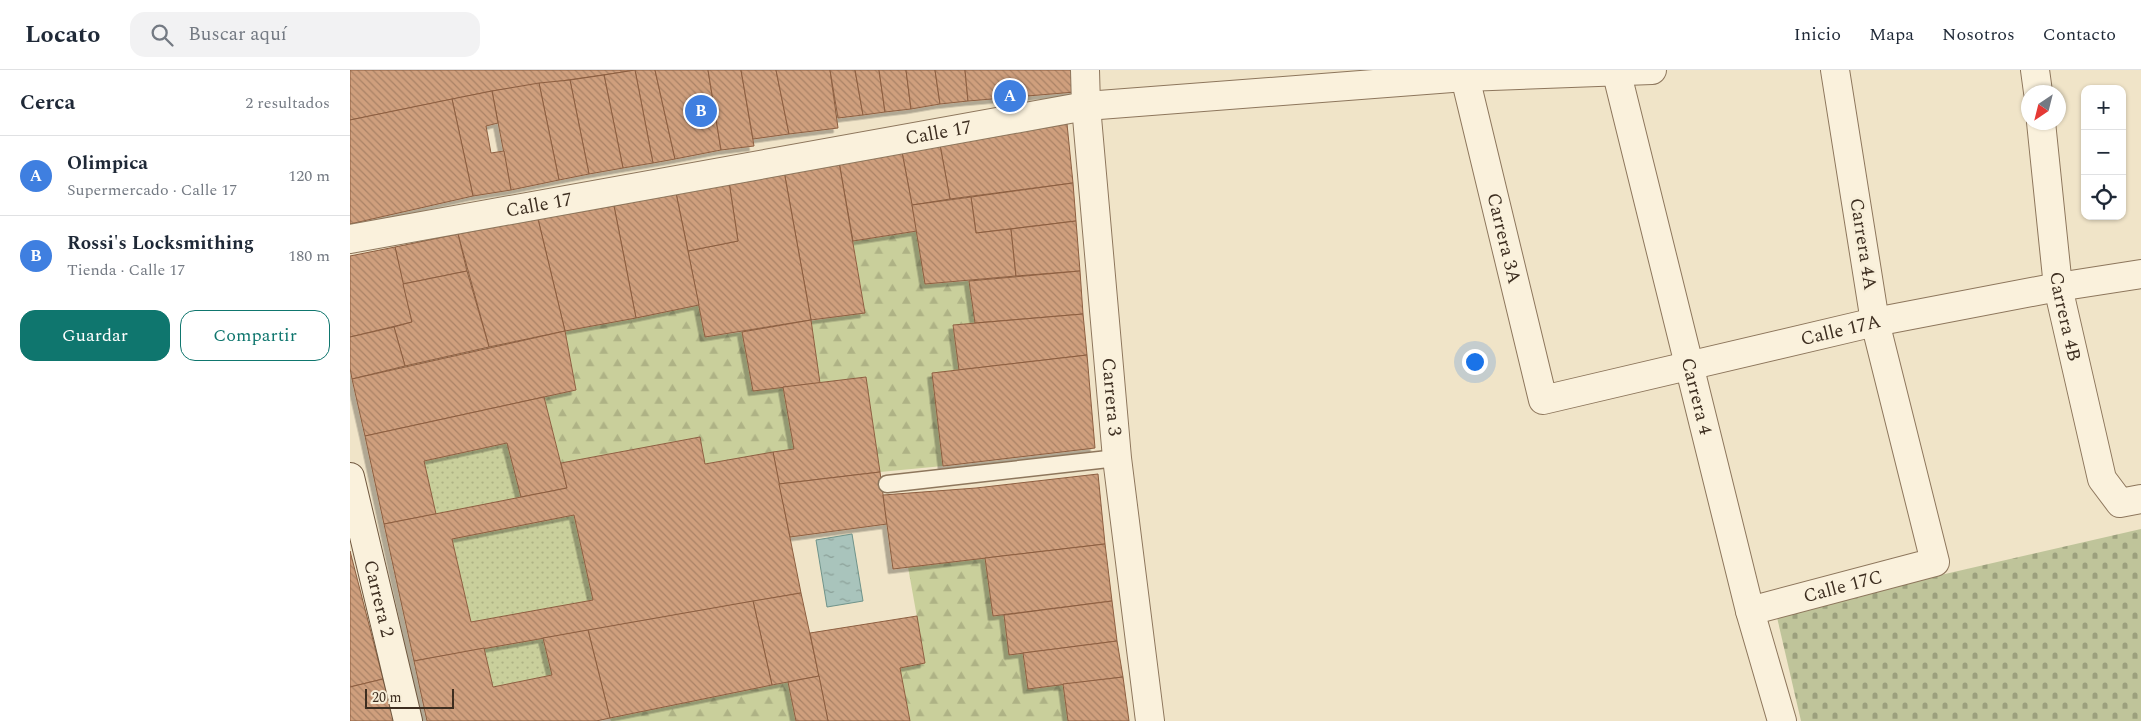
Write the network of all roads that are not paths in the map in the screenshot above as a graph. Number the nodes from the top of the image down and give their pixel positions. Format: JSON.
{"nodes":[{"id":1,"x":1085,"y":70,"type":"edge"},
{"id":2,"x":1616,"y":70,"type":"edge"},
{"id":3,"x":1652,"y":70,"type":"edge"},
{"id":4,"x":1836,"y":70,"type":"edge"},
{"id":5,"x":2035,"y":70,"type":"edge"},
{"id":6,"x":1465,"y":77,"type":"junction"},
{"id":7,"x":2037,"y":85,"type":"edge"},
{"id":8,"x":1086,"y":106,"type":"junction"},
{"id":9,"x":2042,"y":130,"type":"edge"},
{"id":10,"x":350,"y":239,"type":"edge"},
{"id":11,"x":2141,"y":274,"type":"edge"},
{"id":12,"x":2058,"y":287,"type":"junction"},
{"id":13,"x":1875,"y":322,"type":"junction"},
{"id":14,"x":1690,"y":366,"type":"junction"},
{"id":15,"x":1543,"y":400,"type":"joint"},
{"id":16,"x":1117,"y":458,"type":"junction"},
{"id":17,"x":350,"y":477,"type":"edge"},
{"id":18,"x":887,"y":484,"type":"dead end"},
{"id":19,"x":2131,"y":501,"type":"edge"},
{"id":20,"x":1935,"y":562,"type":"joint"},
{"id":21,"x":1750,"y":611,"type":"junction"},
{"id":22,"x":408,"y":721,"type":"edge"},
{"id":23,"x":1150,"y":721,"type":"edge"},
{"id":24,"x":1782,"y":721,"type":"edge"}],
"edges":[{"from":1,"to":8,"type":"street","name":"Carrera 3"},
{"from":2,"to":3,"type":"street","name":"Calle 17"},
{"from":2,"to":6,"type":"street","name":"Calle 17"},
{"from":2,"to":14,"type":"street","name":"Carrera 4"},
{"from":4,"to":13,"type":"street","name":"Carrera 4A"},
{"from":5,"to":7,"type":"street"},
{"from":6,"to":8,"type":"street","name":"Calle 17"},
{"from":6,"to":15,"type":"street","name":"Carrera 3A"},
{"from":8,"to":10,"type":"street","name":"Calle 17"},
{"from":8,"to":16,"type":"street","name":"Carrera 3"},
{"from":9,"to":12,"type":"street","name":"Carrera 4B"},
{"from":11,"to":12,"type":"street","name":"Calle 17A"},
{"from":12,"to":13,"type":"street","name":"Calle 17A"},
{"from":12,"to":19,"type":"street","name":"Carrera 4B"},
{"from":13,"to":14,"type":"street","name":"Calle 17A"},
{"from":13,"to":20,"type":"street","name":"Carrera 4A"},
{"from":14,"to":15,"type":"street","name":"Calle 17A"},
{"from":14,"to":21,"type":"street","name":"Carrera 4"},
{"from":16,"to":18,"type":"lane"},
{"from":16,"to":23,"type":"street","name":"Carrera 3"},
{"from":17,"to":22,"type":"street","name":"Carrera 2"},
{"from":20,"to":21,"type":"street","name":"Calle 17C"},
{"from":21,"to":24,"type":"street","name":"Carrera 4"}]}
